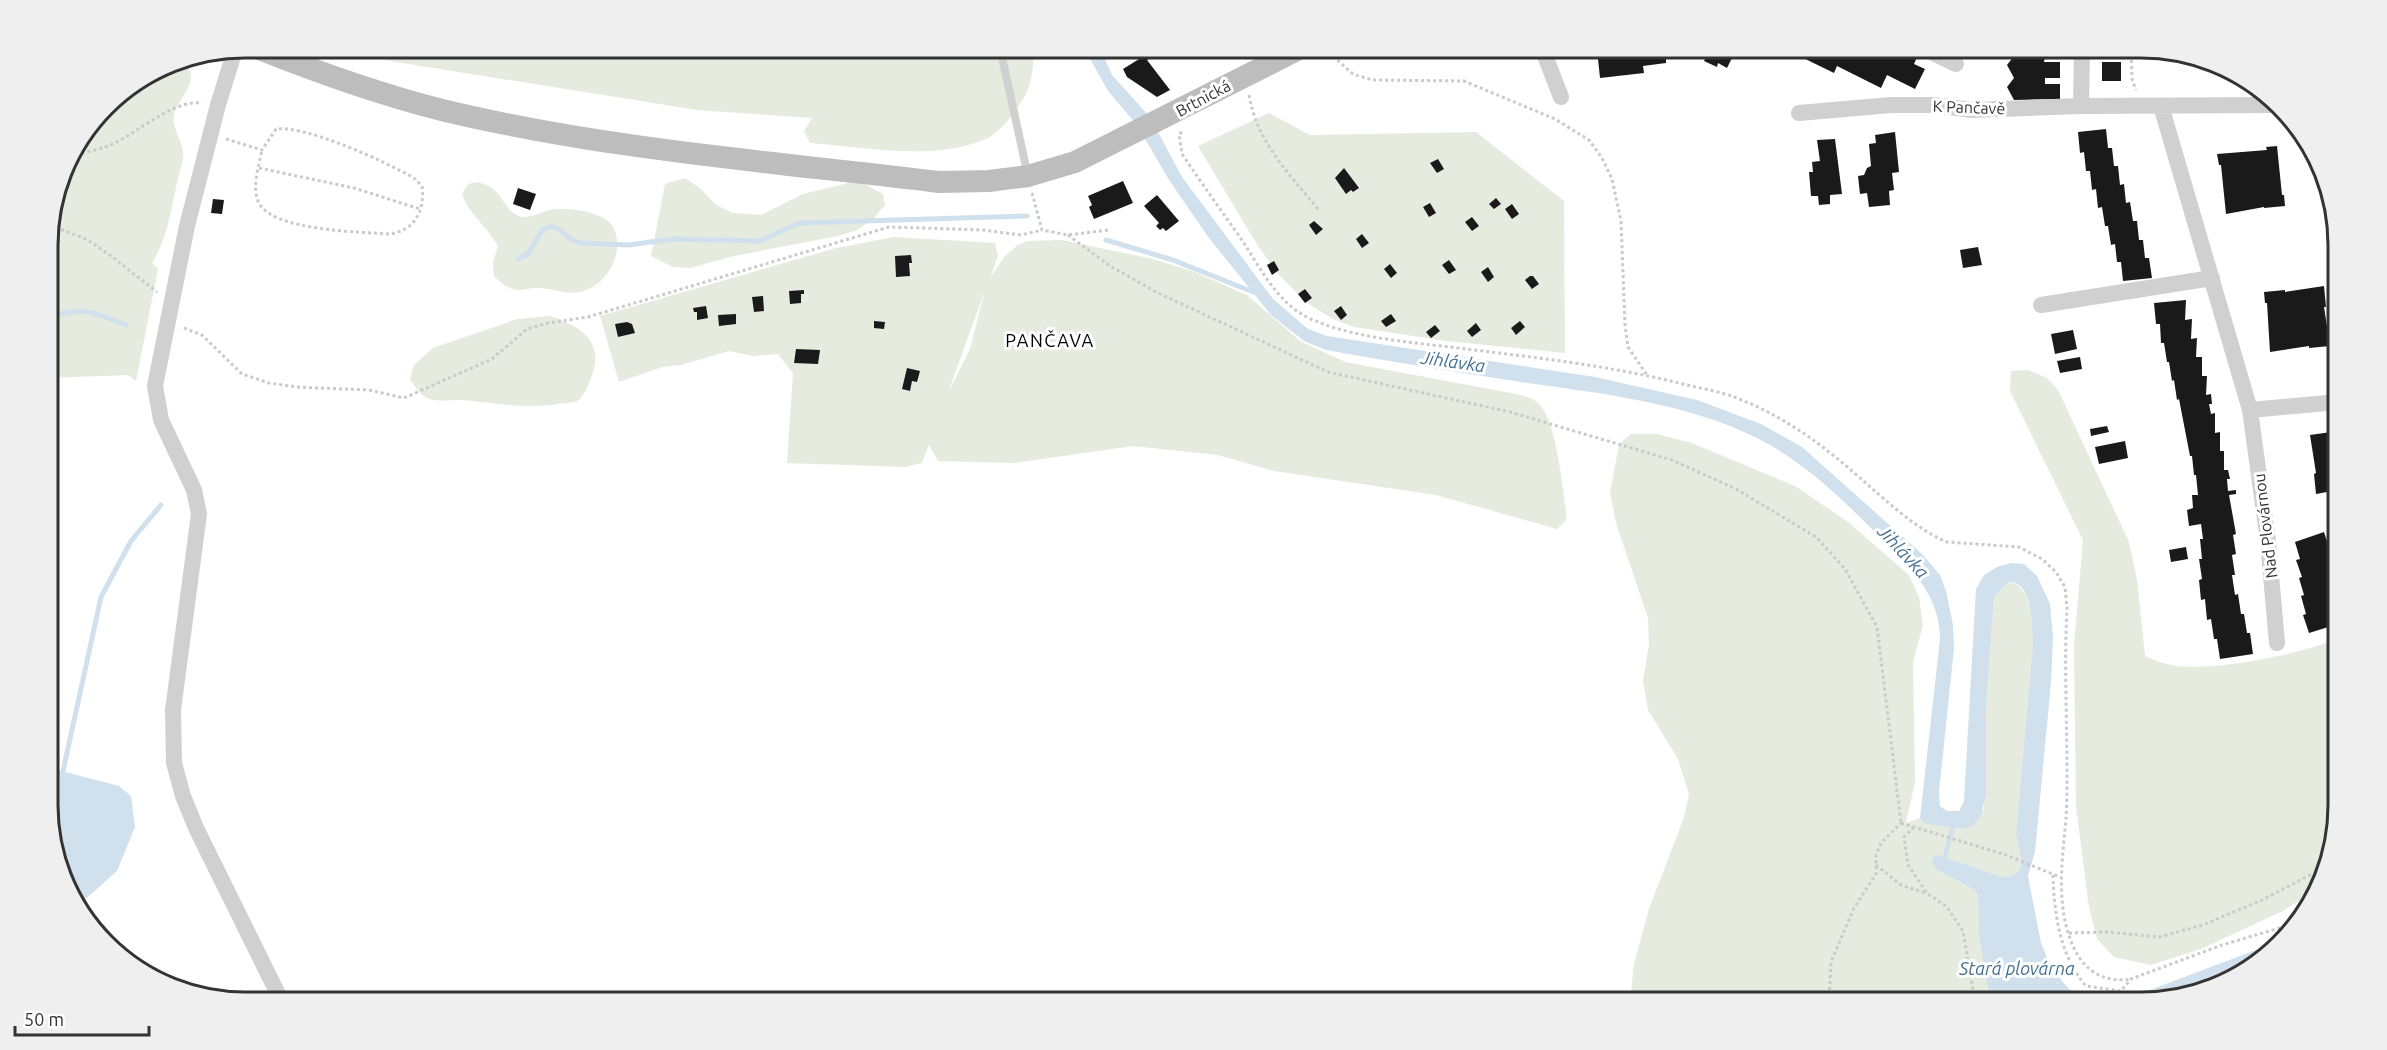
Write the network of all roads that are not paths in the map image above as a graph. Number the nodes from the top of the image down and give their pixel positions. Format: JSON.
{"nodes":[{"id":1,"x":284,"y":58,"type":"edge"},
{"id":2,"x":1002,"y":58,"type":"edge"},
{"id":3,"x":1281,"y":58,"type":"edge"},
{"id":4,"x":1546,"y":58,"type":"edge"},
{"id":5,"x":1944,"y":58,"type":"edge"},
{"id":6,"x":2082,"y":58,"type":"edge"},
{"id":7,"x":232,"y":59,"type":"edge"},
{"id":8,"x":1956,"y":64,"type":"dead end"},
{"id":9,"x":1561,"y":97,"type":"dead end"},
{"id":10,"x":2265,"y":105,"type":"edge"},
{"id":11,"x":2081,"y":106,"type":"junction"},
{"id":12,"x":2152,"y":106,"type":"junction"},
{"id":13,"x":1798,"y":113,"type":"dead end"},
{"id":14,"x":1028,"y":176,"type":"junction"},
{"id":15,"x":2212,"y":278,"type":"junction"},
{"id":16,"x":2041,"y":305,"type":"dead end"},
{"id":17,"x":2328,"y":403,"type":"edge"},
{"id":18,"x":2250,"y":410,"type":"junction"},
{"id":19,"x":2277,"y":643,"type":"dead end"},
{"id":20,"x":277,"y":992,"type":"edge"}],
"edges":[{"from":1,"to":14,"type":"main road","name":"Brtnická"},
{"from":2,"to":14,"type":"lane"},
{"from":3,"to":14,"type":"main road","name":"Brtnická"},
{"from":4,"to":9,"type":"street"},
{"from":5,"to":8,"type":"street"},
{"from":6,"to":11,"type":"street"},
{"from":7,"to":20,"type":"street"},
{"from":10,"to":12,"type":"street"},
{"from":11,"to":12,"type":"street"},
{"from":11,"to":13,"type":"street","name":"K Pančavě"},
{"from":12,"to":15,"type":"street","name":"Nad Plovárnou"},
{"from":15,"to":16,"type":"street"},
{"from":15,"to":18,"type":"street","name":"Nad Plovárnou"},
{"from":17,"to":18,"type":"street"},
{"from":18,"to":19,"type":"street","name":"Nad Plovárnou"}]}
